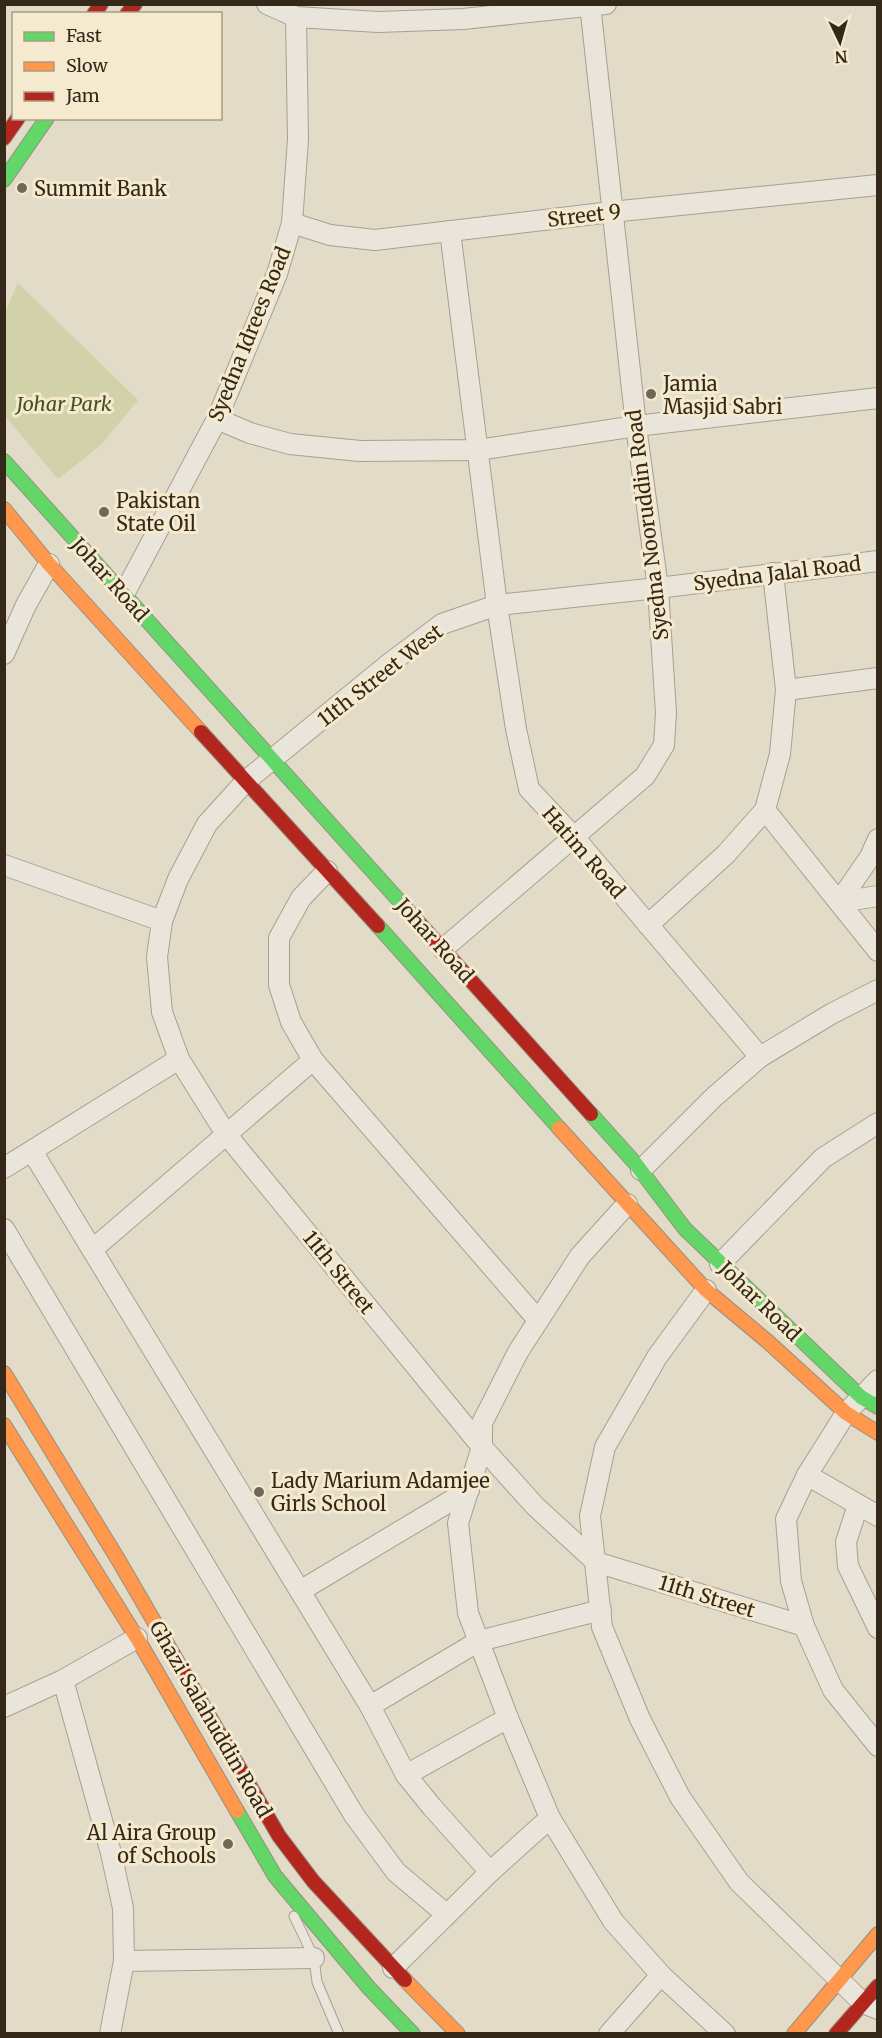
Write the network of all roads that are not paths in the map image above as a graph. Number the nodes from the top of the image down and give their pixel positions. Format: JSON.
{"nodes":[{"id":1,"x":267,"y":4,"type":"edge"},
{"id":2,"x":595,"y":5,"type":"edge"},
{"id":3,"x":296,"y":17,"type":"junction"},
{"id":4,"x":17,"y":120,"type":"edge"},
{"id":5,"x":46,"y":120,"type":"edge"},
{"id":6,"x":4,"y":138,"type":"edge"},
{"id":7,"x":4,"y":180,"type":"edge"},
{"id":8,"x":878,"y":185,"type":"edge"},
{"id":9,"x":612,"y":212,"type":"junction"},
{"id":10,"x":292,"y":223,"type":"junction"},
{"id":11,"x":450,"y":231,"type":"junction"},
{"id":12,"x":878,"y":398,"type":"edge"},
{"id":13,"x":217,"y":419,"type":"junction"},
{"id":14,"x":636,"y":426,"type":"junction"},
{"id":15,"x":478,"y":450,"type":"junction"},
{"id":16,"x":4,"y":461,"type":"edge"},
{"id":17,"x":4,"y":509,"type":"edge"},
{"id":18,"x":878,"y":561,"type":"edge"},
{"id":19,"x":50,"y":564,"type":"junction"},
{"id":20,"x":773,"y":573,"type":"junction"},
{"id":21,"x":658,"y":588,"type":"junction"},
{"id":22,"x":124,"y":594,"type":"junction"},
{"id":23,"x":497,"y":604,"type":"junction"},
{"id":24,"x":4,"y":654,"type":"edge"},
{"id":25,"x":878,"y":678,"type":"edge"},
{"id":26,"x":786,"y":690,"type":"junction"},
{"id":27,"x":272,"y":761,"type":"junction"},
{"id":28,"x":247,"y":780,"type":"junction"},
{"id":29,"x":765,"y":810,"type":"junction"},
{"id":30,"x":574,"y":837,"type":"junction"},
{"id":31,"x":878,"y":839,"type":"edge"},
{"id":32,"x":4,"y":865,"type":"edge"},
{"id":33,"x":327,"y":871,"type":"junction"},
{"id":34,"x":878,"y":896,"type":"edge"},
{"id":35,"x":839,"y":902,"type":"junction"},
{"id":36,"x":162,"y":921,"type":"junction"},
{"id":37,"x":648,"y":925,"type":"junction"},
{"id":38,"x":418,"y":945,"type":"junction"},
{"id":39,"x":443,"y":949,"type":"junction"},
{"id":40,"x":878,"y":951,"type":"edge"},
{"id":41,"x":878,"y":990,"type":"edge"},
{"id":42,"x":760,"y":1057,"type":"junction"},
{"id":43,"x":179,"y":1059,"type":"junction"},
{"id":44,"x":313,"y":1060,"type":"junction"},
{"id":45,"x":878,"y":1123,"type":"edge"},
{"id":46,"x":226,"y":1134,"type":"junction"},
{"id":47,"x":32,"y":1151,"type":"junction"},
{"id":48,"x":4,"y":1168,"type":"edge"},
{"id":49,"x":627,"y":1174,"type":"junction"},
{"id":50,"x":627,"y":1204,"type":"junction"},
{"id":51,"x":4,"y":1229,"type":"edge"},
{"id":52,"x":93,"y":1249,"type":"junction"},
{"id":53,"x":720,"y":1264,"type":"junction"},
{"id":54,"x":706,"y":1290,"type":"junction"},
{"id":55,"x":538,"y":1320,"type":"junction"},
{"id":56,"x":4,"y":1373,"type":"edge"},
{"id":57,"x":878,"y":1380,"type":"edge"},
{"id":58,"x":869,"y":1402,"type":"edge"},
{"id":59,"x":846,"y":1413,"type":"junction"},
{"id":60,"x":4,"y":1425,"type":"edge"},
{"id":61,"x":878,"y":1433,"type":"edge"},
{"id":62,"x":482,"y":1447,"type":"junction"},
{"id":63,"x":807,"y":1475,"type":"junction"},
{"id":64,"x":468,"y":1490,"type":"junction"},
{"id":65,"x":858,"y":1504,"type":"junction"},
{"id":66,"x":878,"y":1516,"type":"edge"},
{"id":67,"x":596,"y":1562,"type":"junction"},
{"id":68,"x":300,"y":1591,"type":"junction"},
{"id":69,"x":601,"y":1610,"type":"junction"},
{"id":70,"x":804,"y":1626,"type":"junction"},
{"id":71,"x":878,"y":1628,"type":"edge"},
{"id":72,"x":137,"y":1638,"type":"junction"},
{"id":73,"x":479,"y":1641,"type":"junction"},
{"id":74,"x":63,"y":1680,"type":"junction"},
{"id":75,"x":370,"y":1706,"type":"junction"},
{"id":76,"x":4,"y":1707,"type":"edge"},
{"id":77,"x":508,"y":1718,"type":"junction"},
{"id":78,"x":878,"y":1746,"type":"edge"},
{"id":79,"x":406,"y":1775,"type":"junction"},
{"id":80,"x":550,"y":1818,"type":"junction"},
{"id":81,"x":490,"y":1872,"type":"junction"},
{"id":82,"x":275,"y":1876,"type":"junction"},
{"id":83,"x":446,"y":1914,"type":"junction"},
{"id":84,"x":878,"y":1934,"type":"edge"},
{"id":85,"x":314,"y":1958,"type":"junction"},
{"id":86,"x":124,"y":1961,"type":"junction"},
{"id":87,"x":393,"y":1968,"type":"junction"},
{"id":88,"x":661,"y":1975,"type":"junction"},
{"id":89,"x":839,"y":1980,"type":"junction"},
{"id":90,"x":878,"y":1986,"type":"edge"},
{"id":91,"x":406,"y":2003,"type":"junction"},
{"id":92,"x":870,"y":2006,"type":"edge"},
{"id":93,"x":110,"y":2034,"type":"edge"},
{"id":94,"x":339,"y":2034,"type":"edge"},
{"id":95,"x":413,"y":2034,"type":"edge"},
{"id":96,"x":458,"y":2034,"type":"edge"},
{"id":97,"x":609,"y":2034,"type":"edge"},
{"id":98,"x":725,"y":2034,"type":"edge"},
{"id":99,"x":794,"y":2034,"type":"edge"},
{"id":100,"x":836,"y":2034,"type":"edge"}],
"edges":[{"from":1,"to":3,"type":"street"},
{"from":2,"to":3,"type":"street"},
{"from":2,"to":9,"type":"street","name":"Syedna Nooruddin Road"},
{"from":3,"to":10,"type":"street","name":"Syedna Idrees Road"},
{"from":4,"to":6,"type":"street"},
{"from":5,"to":7,"type":"street"},
{"from":8,"to":9,"type":"street","name":"Street 9"},
{"from":9,"to":11,"type":"street","name":"Street 9"},
{"from":9,"to":14,"type":"street","name":"Syedna Nooruddin Road"},
{"from":10,"to":11,"type":"street","name":"Street 9"},
{"from":10,"to":13,"type":"street","name":"Syedna Idrees Road"},
{"from":11,"to":15,"type":"street","name":"Hatim Road"},
{"from":12,"to":14,"type":"street"},
{"from":13,"to":15,"type":"street"},
{"from":13,"to":22,"type":"street","name":"Syedna Idrees Road"},
{"from":14,"to":15,"type":"street"},
{"from":14,"to":21,"type":"street","name":"Syedna Nooruddin Road"},
{"from":15,"to":23,"type":"street","name":"Hatim Road"},
{"from":16,"to":22,"type":"street","name":"Johar Road"},
{"from":17,"to":19,"type":"street","name":"Johar Road"},
{"from":18,"to":20,"type":"street","name":"Syedna Jalal Road"},
{"from":19,"to":24,"type":"street"},
{"from":19,"to":28,"type":"street","name":"Johar Road"},
{"from":20,"to":21,"type":"street","name":"Syedna Jalal Road"},
{"from":20,"to":26,"type":"street"},
{"from":21,"to":23,"type":"street","name":"Syedna Jalal Road"},
{"from":21,"to":30,"type":"street","name":"Syedna Nooruddin Road"},
{"from":22,"to":27,"type":"street","name":"Johar Road"},
{"from":23,"to":27,"type":"street","name":"11th Street West"},
{"from":23,"to":30,"type":"street","name":"Hatim Road"},
{"from":25,"to":26,"type":"street"},
{"from":26,"to":29,"type":"street"},
{"from":27,"to":28,"type":"street","name":"11th Street"},
{"from":27,"to":38,"type":"street","name":"Johar Road"},
{"from":28,"to":33,"type":"street","name":"Johar Road"},
{"from":28,"to":36,"type":"street","name":"11th Street"},
{"from":29,"to":35,"type":"street"},
{"from":29,"to":37,"type":"street"},
{"from":30,"to":37,"type":"street","name":"Hatim Road"},
{"from":30,"to":39,"type":"street","name":"Syedna Nooruddin Road"},
{"from":31,"to":35,"type":"street"},
{"from":32,"to":36,"type":"street"},
{"from":33,"to":38,"type":"street","name":"Johar Road"},
{"from":33,"to":44,"type":"street"},
{"from":34,"to":35,"type":"street"},
{"from":35,"to":40,"type":"street"},
{"from":36,"to":43,"type":"street","name":"11th Street"},
{"from":37,"to":42,"type":"street","name":"Hatim Road"},
{"from":38,"to":39,"type":"street","name":"Johar Road"},
{"from":38,"to":49,"type":"street","name":"Johar Road"},
{"from":39,"to":49,"type":"street","name":"Johar Road"},
{"from":41,"to":42,"type":"street"},
{"from":42,"to":49,"type":"street"},
{"from":43,"to":46,"type":"street","name":"11th Street"},
{"from":43,"to":47,"type":"street"},
{"from":44,"to":46,"type":"street"},
{"from":44,"to":55,"type":"street"},
{"from":45,"to":53,"type":"street"},
{"from":46,"to":52,"type":"street"},
{"from":46,"to":62,"type":"street","name":"11th Street"},
{"from":47,"to":48,"type":"street"},
{"from":47,"to":52,"type":"street"},
{"from":49,"to":50,"type":"street","name":"Johar Road"},
{"from":49,"to":53,"type":"street","name":"Johar Road"},
{"from":50,"to":54,"type":"street","name":"Johar Road"},
{"from":50,"to":55,"type":"street"},
{"from":51,"to":83,"type":"street"},
{"from":52,"to":68,"type":"street"},
{"from":53,"to":58,"type":"street","name":"Johar Road"},
{"from":54,"to":59,"type":"street","name":"Johar Road"},
{"from":54,"to":67,"type":"street"},
{"from":55,"to":62,"type":"street"},
{"from":56,"to":87,"type":"street","name":"Ghazi Salahuddin Road"},
{"from":57,"to":58,"type":"street"},
{"from":58,"to":59,"type":"street"},
{"from":59,"to":61,"type":"street","name":"Johar Road"},
{"from":59,"to":63,"type":"street"},
{"from":60,"to":72,"type":"street","name":"Ghazi Salahuddin Road"},
{"from":62,"to":64,"type":"street"},
{"from":62,"to":67,"type":"street","name":"11th Street"},
{"from":63,"to":65,"type":"street"},
{"from":63,"to":70,"type":"street"},
{"from":64,"to":68,"type":"street"},
{"from":64,"to":73,"type":"street"},
{"from":65,"to":66,"type":"street"},
{"from":65,"to":71,"type":"street"},
{"from":67,"to":69,"type":"street"},
{"from":67,"to":70,"type":"street","name":"11th Street"},
{"from":68,"to":75,"type":"street"},
{"from":69,"to":73,"type":"street"},
{"from":69,"to":89,"type":"street"},
{"from":70,"to":78,"type":"street"},
{"from":72,"to":74,"type":"street"},
{"from":72,"to":82,"type":"street","name":"Ghazi Salahuddin Road"},
{"from":73,"to":75,"type":"street"},
{"from":73,"to":77,"type":"street"},
{"from":74,"to":76,"type":"street"},
{"from":74,"to":86,"type":"street"},
{"from":75,"to":79,"type":"street"},
{"from":77,"to":79,"type":"street"},
{"from":77,"to":80,"type":"street"},
{"from":79,"to":81,"type":"street"},
{"from":80,"to":81,"type":"street"},
{"from":80,"to":88,"type":"street"},
{"from":81,"to":83,"type":"street"},
{"from":82,"to":85,"type":"lane"},
{"from":82,"to":91,"type":"street","name":"Ghazi Salahuddin Road"},
{"from":83,"to":87,"type":"street"},
{"from":84,"to":89,"type":"street"},
{"from":85,"to":86,"type":"street"},
{"from":85,"to":94,"type":"lane"},
{"from":86,"to":93,"type":"street"},
{"from":87,"to":91,"type":"street","name":"Ghazi Salahuddin Road"},
{"from":88,"to":97,"type":"street"},
{"from":88,"to":98,"type":"street"},
{"from":89,"to":92,"type":"street"},
{"from":89,"to":99,"type":"street"},
{"from":90,"to":92,"type":"street"},
{"from":91,"to":95,"type":"street","name":"Ghazi Salahuddin Road"},
{"from":91,"to":96,"type":"street","name":"Ghazi Salahuddin Road"},
{"from":92,"to":100,"type":"street"}]}
